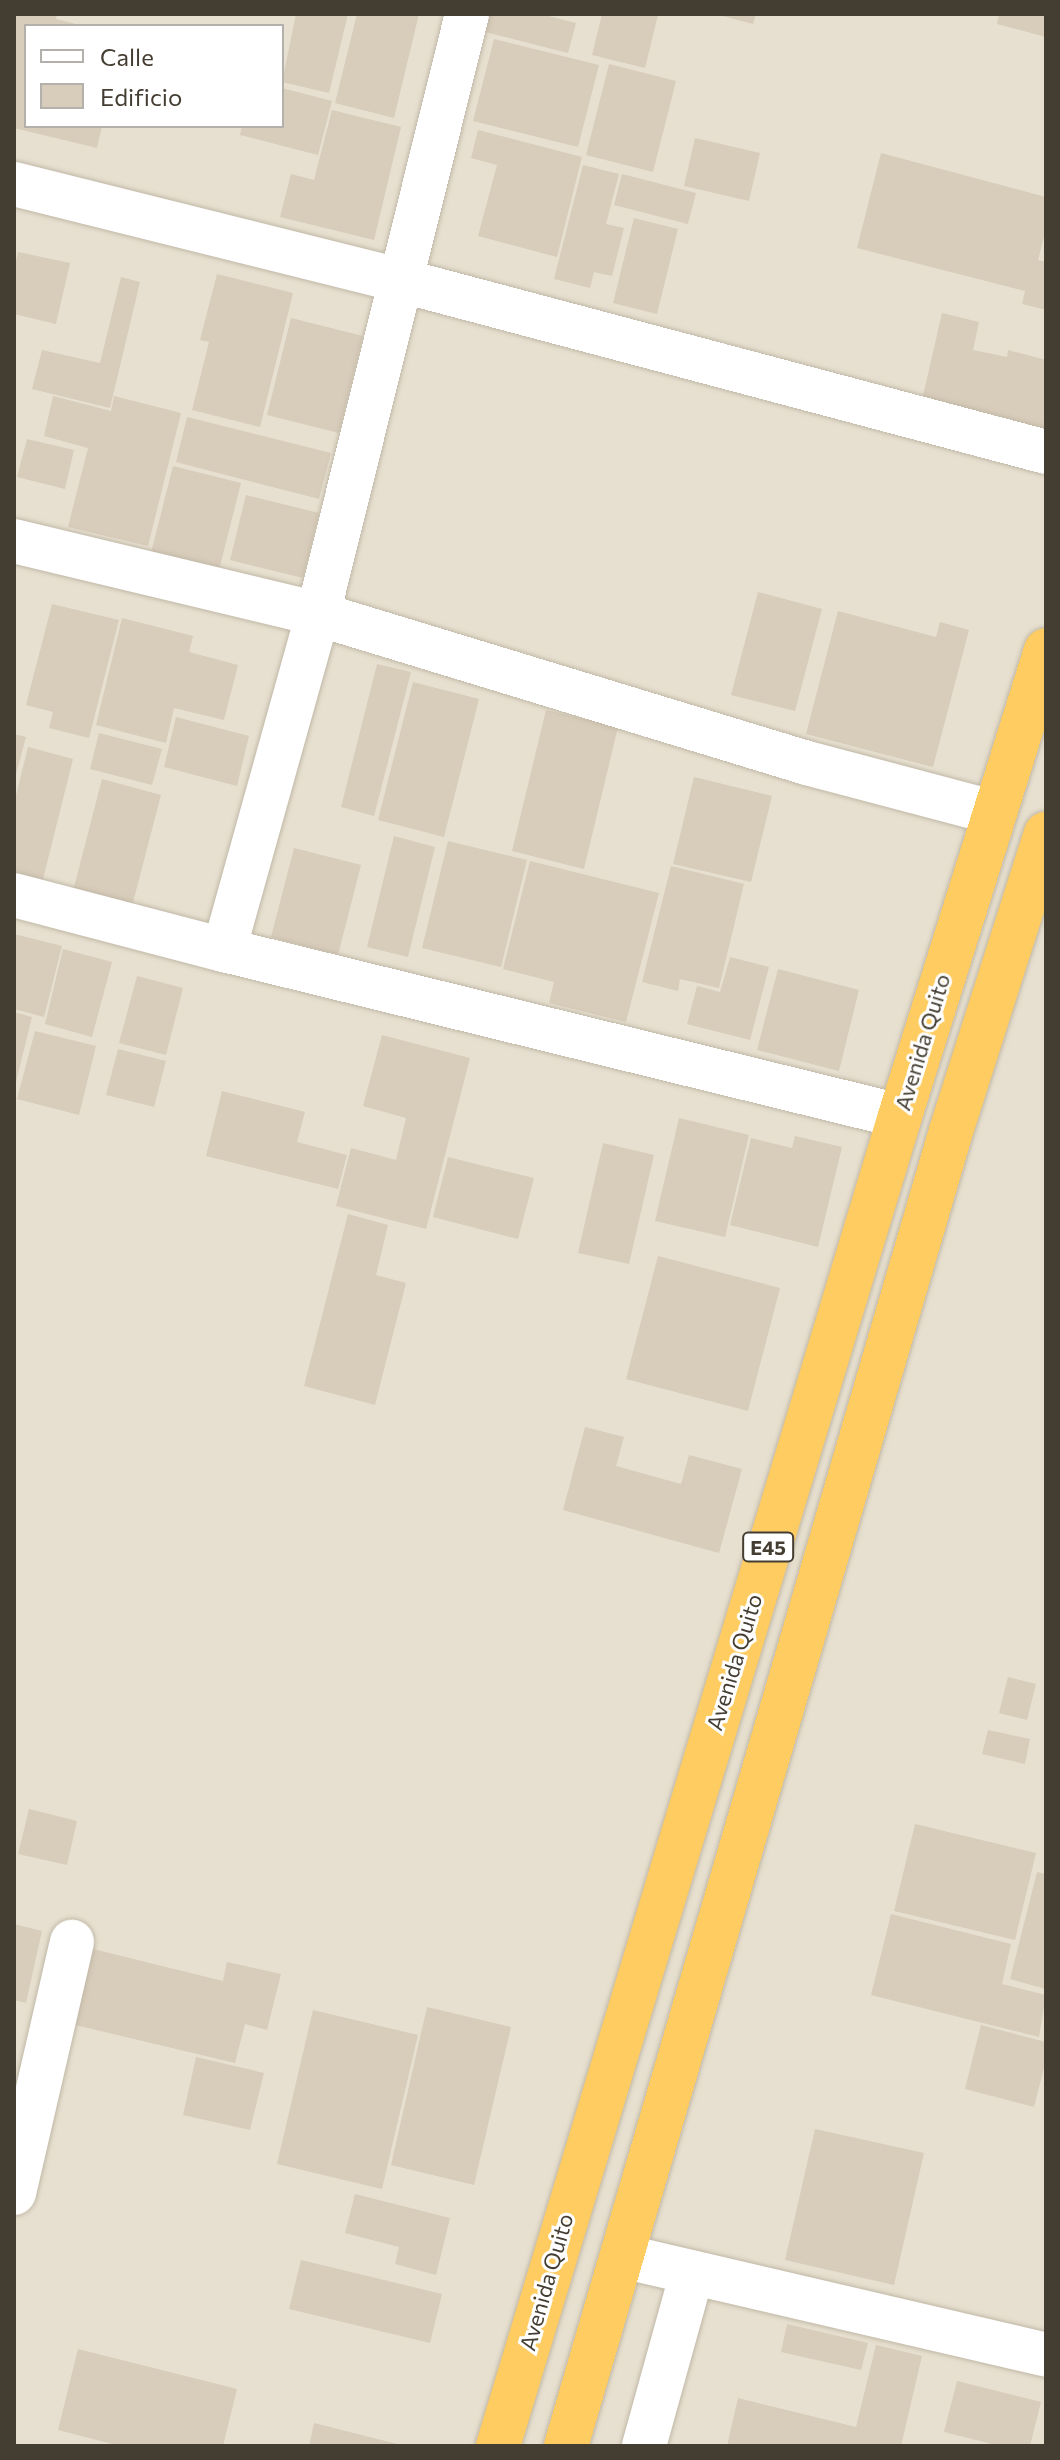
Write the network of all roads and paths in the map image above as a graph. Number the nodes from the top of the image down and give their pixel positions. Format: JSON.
{"nodes":[{"id":1,"x":467,"y":14,"type":"edge"},
{"id":2,"x":14,"y":184,"type":"edge"},
{"id":3,"x":403,"y":281,"type":"junction"},
{"id":4,"x":1046,"y":452,"type":"edge"},
{"id":5,"x":14,"y":541,"type":"edge"},
{"id":6,"x":318,"y":614,"type":"junction"},
{"id":7,"x":1046,"y":650,"type":"edge"},
{"id":8,"x":993,"y":812,"type":"junction"},
{"id":9,"x":1046,"y":834,"type":"edge"},
{"id":10,"x":14,"y":895,"type":"edge"},
{"id":11,"x":224,"y":950,"type":"junction"},
{"id":12,"x":900,"y":1116,"type":"junction"},
{"id":13,"x":72,"y":1942,"type":"dead end"},
{"id":14,"x":14,"y":2193,"type":"edge"},
{"id":15,"x":622,"y":2256,"type":"junction"},
{"id":16,"x":692,"y":2273,"type":"junction"},
{"id":17,"x":1046,"y":2355,"type":"edge"},
{"id":18,"x":498,"y":2446,"type":"edge"},
{"id":19,"x":566,"y":2446,"type":"edge"},
{"id":20,"x":644,"y":2446,"type":"edge"}],
"edges":[{"from":1,"to":3,"type":"street"},
{"from":2,"to":3,"type":"street"},
{"from":3,"to":4,"type":"street"},
{"from":3,"to":6,"type":"street"},
{"from":5,"to":6,"type":"street"},
{"from":6,"to":8,"type":"street"},
{"from":6,"to":11,"type":"street"},
{"from":7,"to":8,"type":"highway","name":"Avenida Quito","number":"E45"},
{"from":8,"to":12,"type":"highway","name":"Avenida Quito","number":"E45"},
{"from":9,"to":15,"type":"highway","number":"E45"},
{"from":10,"to":11,"type":"street"},
{"from":11,"to":12,"type":"street"},
{"from":12,"to":18,"type":"highway","name":"Avenida Quito","number":"E45"},
{"from":13,"to":14,"type":"street"},
{"from":15,"to":16,"type":"street"},
{"from":15,"to":19,"type":"highway","number":"E45"},
{"from":16,"to":17,"type":"street"},
{"from":16,"to":20,"type":"street"}]}
